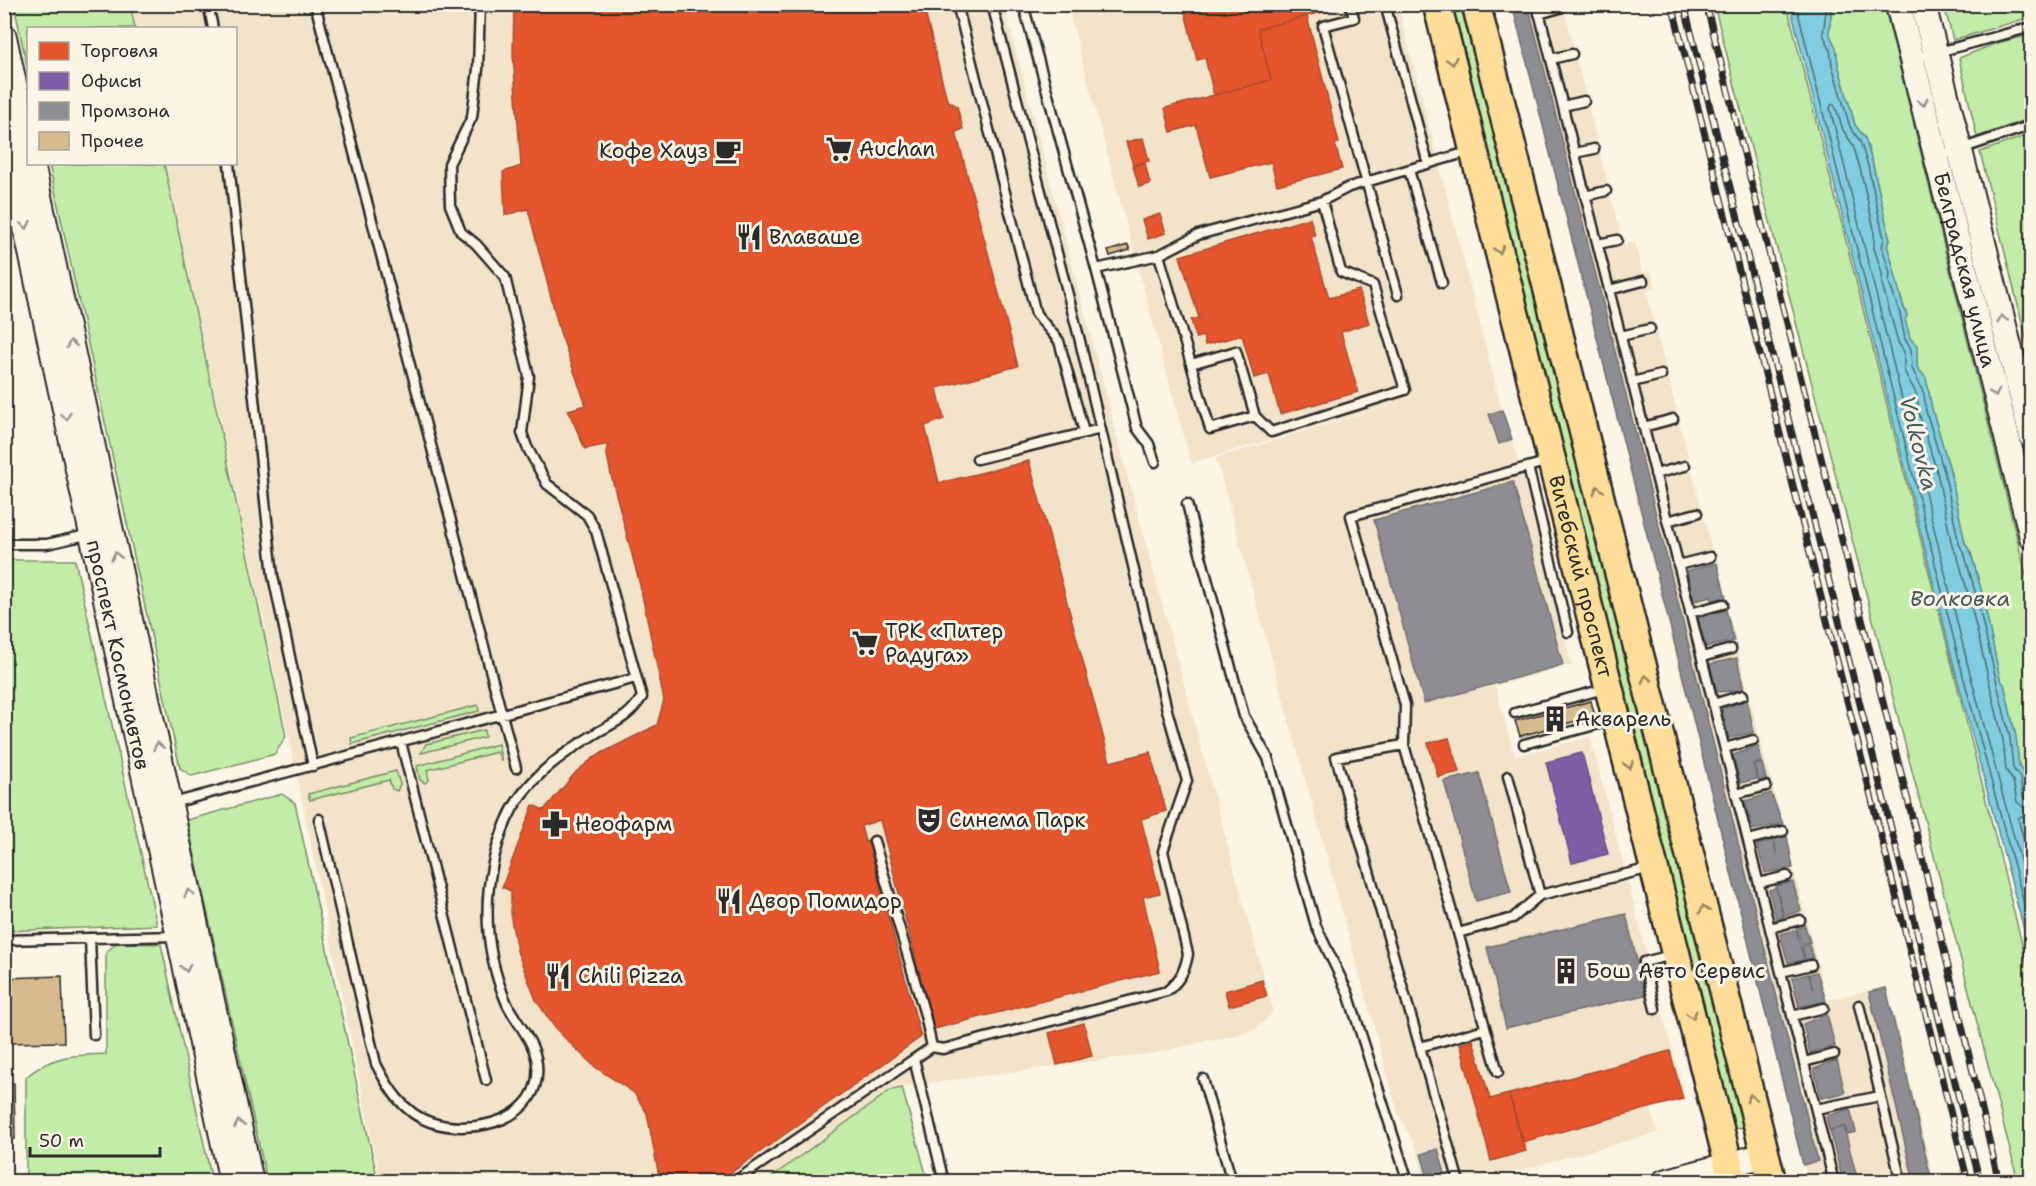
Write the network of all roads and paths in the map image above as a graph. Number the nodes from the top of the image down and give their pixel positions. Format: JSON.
{"nodes":[{"id":1,"x":208,"y":4,"type":"edge"},
{"id":2,"x":315,"y":4,"type":"edge"},
{"id":3,"x":480,"y":4,"type":"edge"},
{"id":4,"x":957,"y":4,"type":"edge"},
{"id":5,"x":992,"y":4,"type":"edge"},
{"id":6,"x":1023,"y":4,"type":"edge"},
{"id":7,"x":1350,"y":4,"type":"edge"},
{"id":8,"x":1385,"y":4,"type":"edge"},
{"id":9,"x":1437,"y":4,"type":"edge"},
{"id":10,"x":1476,"y":4,"type":"edge"},
{"id":11,"x":1898,"y":4,"type":"edge"},
{"id":12,"x":1923,"y":4,"type":"edge"},
{"id":13,"x":1560,"y":8,"type":"dead end"},
{"id":14,"x":1538,"y":9,"type":"edge"},
{"id":15,"x":213,"y":27,"type":"edge"},
{"id":16,"x":2031,"y":27,"type":"edge"},
{"id":17,"x":4,"y":37,"type":"edge"},
{"id":18,"x":1935,"y":53,"type":"junction"},
{"id":19,"x":1572,"y":54,"type":"dead end"},
{"id":20,"x":1551,"y":59,"type":"junction"},
{"id":21,"x":1912,"y":59,"type":"junction"},
{"id":22,"x":1584,"y":101,"type":"dead end"},
{"id":23,"x":1563,"y":106,"type":"junction"},
{"id":24,"x":2031,"y":125,"type":"edge"},
{"id":25,"x":4,"y":127,"type":"edge"},
{"id":26,"x":27,"y":143,"type":"edge"},
{"id":27,"x":1594,"y":149,"type":"dead end"},
{"id":28,"x":1474,"y":151,"type":"junction"},
{"id":29,"x":1575,"y":153,"type":"junction"},
{"id":30,"x":1948,"y":154,"type":"junction"},
{"id":31,"x":1428,"y":164,"type":"junction"},
{"id":32,"x":229,"y":165,"type":"edge"},
{"id":33,"x":16,"y":166,"type":"edge"},
{"id":34,"x":1409,"y":170,"type":"junction"},
{"id":35,"x":1366,"y":182,"type":"junction"},
{"id":36,"x":1606,"y":191,"type":"dead end"},
{"id":37,"x":1585,"y":196,"type":"junction"},
{"id":38,"x":1322,"y":201,"type":"junction"},
{"id":39,"x":1617,"y":240,"type":"dead end"},
{"id":40,"x":1598,"y":244,"type":"junction"},
{"id":41,"x":1159,"y":255,"type":"junction"},
{"id":42,"x":1096,"y":269,"type":"junction"},
{"id":43,"x":1643,"y":281,"type":"dead end"},
{"id":44,"x":1442,"y":283,"type":"dead end"},
{"id":45,"x":1609,"y":290,"type":"junction"},
{"id":46,"x":1398,"y":295,"type":"dead end"},
{"id":47,"x":1650,"y":329,"type":"dead end"},
{"id":48,"x":1621,"y":336,"type":"junction"},
{"id":49,"x":1191,"y":364,"type":"junction"},
{"id":50,"x":1661,"y":375,"type":"dead end"},
{"id":51,"x":1632,"y":382,"type":"junction"},
{"id":52,"x":1255,"y":416,"type":"junction"},
{"id":53,"x":1672,"y":419,"type":"dead end"},
{"id":54,"x":1644,"y":427,"type":"junction"},
{"id":55,"x":1101,"y":429,"type":"junction"},
{"id":56,"x":1084,"y":432,"type":"junction"},
{"id":57,"x":2031,"y":437,"type":"edge"},
{"id":58,"x":976,"y":459,"type":"dead end"},
{"id":59,"x":1155,"y":462,"type":"dead end"},
{"id":60,"x":1540,"y":464,"type":"junction"},
{"id":61,"x":1685,"y":466,"type":"dead end"},
{"id":62,"x":1655,"y":474,"type":"junction"},
{"id":63,"x":1187,"y":504,"type":"dead end"},
{"id":64,"x":1697,"y":513,"type":"dead end"},
{"id":65,"x":1667,"y":521,"type":"junction"},
{"id":66,"x":91,"y":534,"type":"junction"},
{"id":67,"x":2031,"y":537,"type":"edge"},
{"id":68,"x":4,"y":544,"type":"edge"},
{"id":69,"x":1710,"y":557,"type":"dead end"},
{"id":70,"x":1678,"y":565,"type":"junction"},
{"id":71,"x":1723,"y":604,"type":"dead end"},
{"id":72,"x":1690,"y":613,"type":"junction"},
{"id":73,"x":1568,"y":632,"type":"dead end"},
{"id":74,"x":1731,"y":649,"type":"dead end"},
{"id":75,"x":1702,"y":657,"type":"junction"},
{"id":76,"x":636,"y":678,"type":"junction"},
{"id":77,"x":1609,"y":688,"type":"junction"},
{"id":78,"x":1743,"y":695,"type":"dead end"},
{"id":79,"x":1713,"y":704,"type":"junction"},
{"id":80,"x":1515,"y":713,"type":"dead end"},
{"id":81,"x":502,"y":715,"type":"junction"},
{"id":82,"x":1617,"y":719,"type":"junction"},
{"id":83,"x":1753,"y":740,"type":"dead end"},
{"id":84,"x":401,"y":742,"type":"junction"},
{"id":85,"x":1524,"y":744,"type":"dead end"},
{"id":86,"x":1404,"y":745,"type":"junction"},
{"id":87,"x":1725,"y":748,"type":"junction"},
{"id":88,"x":313,"y":766,"type":"junction"},
{"id":89,"x":516,"y":768,"type":"dead end"},
{"id":90,"x":1508,"y":776,"type":"dead end"},
{"id":91,"x":1766,"y":786,"type":"dead end"},
{"id":92,"x":1736,"y":794,"type":"junction"},
{"id":93,"x":160,"y":806,"type":"junction"},
{"id":94,"x":319,"y":819,"type":"dead end"},
{"id":95,"x":1783,"y":831,"type":"dead end"},
{"id":96,"x":1748,"y":840,"type":"junction"},
{"id":97,"x":874,"y":841,"type":"dead end"},
{"id":98,"x":1654,"y":867,"type":"junction"},
{"id":99,"x":1787,"y":876,"type":"dead end"},
{"id":100,"x":1759,"y":883,"type":"junction"},
{"id":101,"x":1540,"y":895,"type":"junction"},
{"id":102,"x":1800,"y":920,"type":"dead end"},
{"id":103,"x":1770,"y":928,"type":"junction"},
{"id":104,"x":1458,"y":933,"type":"junction"},
{"id":105,"x":188,"y":934,"type":"junction"},
{"id":106,"x":90,"y":938,"type":"junction"},
{"id":107,"x":4,"y":940,"type":"edge"},
{"id":108,"x":1677,"y":954,"type":"junction"},
{"id":109,"x":1811,"y":965,"type":"dead end"},
{"id":110,"x":1781,"y":972,"type":"junction"},
{"id":111,"x":1858,"y":1005,"type":"dead end"},
{"id":112,"x":1824,"y":1008,"type":"dead end"},
{"id":113,"x":1655,"y":1009,"type":"dead end"},
{"id":114,"x":1792,"y":1016,"type":"junction"},
{"id":115,"x":1485,"y":1029,"type":"junction"},
{"id":116,"x":94,"y":1035,"type":"dead end"},
{"id":117,"x":932,"y":1047,"type":"junction"},
{"id":118,"x":1420,"y":1047,"type":"junction"},
{"id":119,"x":1834,"y":1054,"type":"dead end"},
{"id":120,"x":914,"y":1059,"type":"junction"},
{"id":121,"x":1804,"y":1062,"type":"junction"},
{"id":122,"x":1498,"y":1072,"type":"dead end"},
{"id":123,"x":1203,"y":1079,"type":"dead end"},
{"id":124,"x":486,"y":1080,"type":"dead end"},
{"id":125,"x":1880,"y":1096,"type":"junction"},
{"id":126,"x":1816,"y":1109,"type":"junction"},
{"id":127,"x":1765,"y":1155,"type":"junction"},
{"id":128,"x":1731,"y":1173,"type":"edge"},
{"id":129,"x":232,"y":1182,"type":"edge"},
{"id":130,"x":251,"y":1182,"type":"edge"},
{"id":131,"x":734,"y":1182,"type":"edge"},
{"id":132,"x":944,"y":1182,"type":"edge"},
{"id":133,"x":1232,"y":1182,"type":"edge"},
{"id":134,"x":1408,"y":1182,"type":"edge"},
{"id":135,"x":1460,"y":1182,"type":"edge"},
{"id":136,"x":1664,"y":1182,"type":"edge"},
{"id":137,"x":1772,"y":1182,"type":"edge"},
{"id":138,"x":1834,"y":1182,"type":"edge"},
{"id":139,"x":1901,"y":1182,"type":"edge"}],
"edges":[{"from":1,"to":15,"type":"lane"},
{"from":2,"to":81,"type":"lane"},
{"from":3,"to":76,"type":"lane"},
{"from":4,"to":56,"type":"lane"},
{"from":5,"to":55,"type":"lane"},
{"from":6,"to":42,"type":"lane"},
{"from":7,"to":35,"type":"lane"},
{"from":8,"to":31,"type":"lane"},
{"from":9,"to":28,"type":"main road","name":"Витебский проспект","one_way":true},
{"from":127,"to":10,"type":"main road","name":"Витебский проспект","one_way":true},
{"from":11,"to":21,"type":"street","name":"Белградская улица"},
{"from":12,"to":18,"type":"street","name":"Белградская улица"},
{"from":13,"to":14,"type":"lane"},
{"from":14,"to":20,"type":"lane"},
{"from":16,"to":18,"type":"lane"},
{"from":17,"to":26,"type":"street"},
{"from":18,"to":21,"type":"lane"},
{"from":18,"to":30,"type":"street","name":"Белградская улица"},
{"from":19,"to":20,"type":"lane"},
{"from":20,"to":23,"type":"lane"},
{"from":21,"to":30,"type":"street","name":"Белградская улица","one_way":true},
{"from":22,"to":23,"type":"lane"},
{"from":23,"to":29,"type":"lane"},
{"from":24,"to":30,"type":"lane"},
{"from":25,"to":33,"type":"street","name":"проспект Космонавтов"},
{"from":27,"to":29,"type":"lane"},
{"from":28,"to":31,"type":"lane"},
{"from":28,"to":60,"type":"main road","name":"Витебский проспект","one_way":true},
{"from":29,"to":37,"type":"lane"},
{"from":57,"to":30,"type":"street","name":"Белградская улица","one_way":true},
{"from":30,"to":67,"type":"street","name":"Белградская улица","one_way":true},
{"from":31,"to":34,"type":"lane"},
{"from":32,"to":88,"type":"lane"},
{"from":33,"to":66,"type":"street","name":"проспект Космонавтов","one_way":true},
{"from":93,"to":33,"type":"street","name":"проспект Космонавтов","one_way":true},
{"from":34,"to":35,"type":"lane"},
{"from":34,"to":44,"type":"lane"},
{"from":35,"to":38,"type":"lane"},
{"from":35,"to":46,"type":"lane"},
{"from":36,"to":37,"type":"lane"},
{"from":37,"to":40,"type":"lane"},
{"from":38,"to":41,"type":"lane"},
{"from":38,"to":52,"type":"lane"},
{"from":39,"to":40,"type":"lane"},
{"from":40,"to":45,"type":"lane"},
{"from":41,"to":42,"type":"lane"},
{"from":41,"to":49,"type":"lane"},
{"from":42,"to":59,"type":"lane"},
{"from":43,"to":45,"type":"lane"},
{"from":45,"to":48,"type":"lane"},
{"from":47,"to":48,"type":"lane"},
{"from":48,"to":51,"type":"lane"},
{"from":49,"to":52,"type":"lane"},
{"from":49,"to":52,"type":"lane"},
{"from":50,"to":51,"type":"lane"},
{"from":51,"to":54,"type":"lane"},
{"from":53,"to":54,"type":"lane"},
{"from":54,"to":62,"type":"lane"},
{"from":55,"to":56,"type":"lane"},
{"from":55,"to":117,"type":"lane"},
{"from":56,"to":58,"type":"lane"},
{"from":60,"to":73,"type":"lane"},
{"from":60,"to":77,"type":"main road","name":"Витебский проспект"},
{"from":60,"to":86,"type":"lane"},
{"from":61,"to":62,"type":"lane"},
{"from":62,"to":65,"type":"lane"},
{"from":63,"to":134,"type":"lane"},
{"from":64,"to":65,"type":"lane"},
{"from":65,"to":70,"type":"lane"},
{"from":66,"to":68,"type":"lane"},
{"from":66,"to":93,"type":"street","name":"проспект Космонавтов"},
{"from":69,"to":70,"type":"lane"},
{"from":70,"to":72,"type":"lane"},
{"from":71,"to":72,"type":"lane"},
{"from":72,"to":75,"type":"lane"},
{"from":74,"to":75,"type":"lane"},
{"from":75,"to":79,"type":"lane"},
{"from":76,"to":81,"type":"lane"},
{"from":76,"to":94,"type":"lane"},
{"from":77,"to":80,"type":"lane"},
{"from":77,"to":82,"type":"main road","name":"Витебский проспект"},
{"from":78,"to":79,"type":"lane"},
{"from":79,"to":87,"type":"lane"},
{"from":81,"to":84,"type":"lane"},
{"from":81,"to":89,"type":"lane"},
{"from":82,"to":85,"type":"lane"},
{"from":82,"to":98,"type":"main road","name":"Витебский проспект","one_way":true},
{"from":83,"to":87,"type":"lane"},
{"from":84,"to":88,"type":"lane"},
{"from":84,"to":124,"type":"lane"},
{"from":86,"to":104,"type":"lane"},
{"from":86,"to":118,"type":"lane"},
{"from":87,"to":92,"type":"lane"},
{"from":88,"to":93,"type":"lane"},
{"from":90,"to":101,"type":"lane"},
{"from":91,"to":92,"type":"lane"},
{"from":92,"to":96,"type":"lane"},
{"from":93,"to":105,"type":"street","name":"проспект Космонавтов"},
{"from":95,"to":96,"type":"lane"},
{"from":96,"to":100,"type":"lane"},
{"from":97,"to":117,"type":"lane"},
{"from":98,"to":101,"type":"lane"},
{"from":98,"to":108,"type":"main road","name":"Витебский проспект"},
{"from":99,"to":100,"type":"lane"},
{"from":100,"to":103,"type":"lane"},
{"from":101,"to":104,"type":"lane"},
{"from":102,"to":103,"type":"lane"},
{"from":103,"to":110,"type":"lane"},
{"from":104,"to":115,"type":"lane"},
{"from":105,"to":106,"type":"lane"},
{"from":105,"to":129,"type":"street","name":"проспект Космонавтов","one_way":true},
{"from":130,"to":105,"type":"street","name":"проспект Космонавтов","one_way":true},
{"from":106,"to":107,"type":"lane"},
{"from":106,"to":116,"type":"lane"},
{"from":108,"to":113,"type":"lane"},
{"from":108,"to":128,"type":"main road","name":"Витебский проспект","one_way":true},
{"from":109,"to":110,"type":"lane"},
{"from":110,"to":114,"type":"lane"},
{"from":111,"to":125,"type":"lane"},
{"from":112,"to":114,"type":"lane"},
{"from":114,"to":121,"type":"lane"},
{"from":115,"to":118,"type":"lane"},
{"from":115,"to":122,"type":"lane"},
{"from":117,"to":120,"type":"lane"},
{"from":118,"to":135,"type":"lane"},
{"from":119,"to":121,"type":"lane"},
{"from":120,"to":131,"type":"lane"},
{"from":120,"to":132,"type":"lane"},
{"from":121,"to":126,"type":"lane"},
{"from":123,"to":133,"type":"lane"},
{"from":125,"to":126,"type":"lane"},
{"from":125,"to":139,"type":"lane"},
{"from":126,"to":138,"type":"lane"},
{"from":127,"to":128,"type":"street"},
{"from":127,"to":137,"type":"main road","name":"Витебский проспект"},
{"from":128,"to":136,"type":"street"}]}
